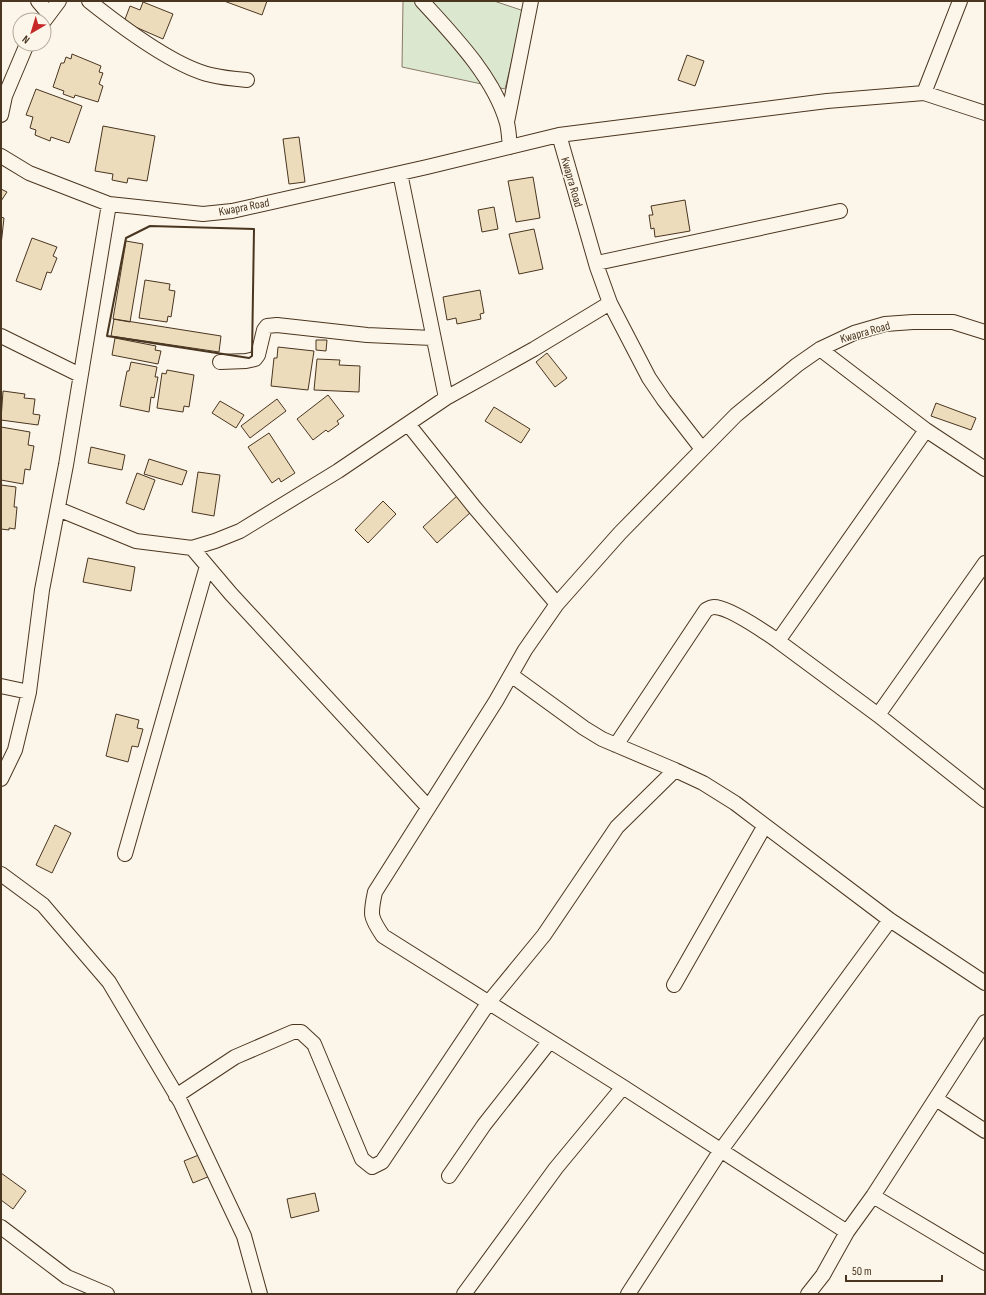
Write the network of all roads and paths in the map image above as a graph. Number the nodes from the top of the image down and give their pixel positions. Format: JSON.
{"nodes":[{"id":1,"x":38,"y":1,"type":"edge"},
{"id":2,"x":59,"y":1,"type":"edge"},
{"id":3,"x":89,"y":1,"type":"edge"},
{"id":4,"x":422,"y":1,"type":"edge"},
{"id":5,"x":531,"y":1,"type":"edge"},
{"id":6,"x":960,"y":1,"type":"edge"},
{"id":7,"x":44,"y":12,"type":"edge"},
{"id":8,"x":51,"y":12,"type":"edge"},
{"id":9,"x":24,"y":52,"type":"edge"},
{"id":10,"x":247,"y":80,"type":"dead end"},
{"id":11,"x":924,"y":93,"type":"junction"},
{"id":12,"x":985,"y":113,"type":"edge"},
{"id":13,"x":1,"y":114,"type":"edge"},
{"id":14,"x":507,"y":123,"type":"junction"},
{"id":15,"x":559,"y":135,"type":"junction"},
{"id":16,"x":510,"y":147,"type":"junction"},
{"id":17,"x":1,"y":156,"type":"edge"},
{"id":18,"x":400,"y":173,"type":"junction"},
{"id":19,"x":108,"y":204,"type":"junction"},
{"id":20,"x":840,"y":211,"type":"dead end"},
{"id":21,"x":597,"y":263,"type":"junction"},
{"id":22,"x":610,"y":303,"type":"junction"},
{"id":23,"x":985,"y":332,"type":"edge"},
{"id":24,"x":1,"y":336,"type":"edge"},
{"id":25,"x":432,"y":338,"type":"junction"},
{"id":26,"x":820,"y":349,"type":"junction"},
{"id":27,"x":220,"y":362,"type":"dead end"},
{"id":28,"x":80,"y":375,"type":"junction"},
{"id":29,"x":446,"y":398,"type":"junction"},
{"id":30,"x":408,"y":424,"type":"junction"},
{"id":31,"x":926,"y":430,"type":"junction"},
{"id":32,"x":702,"y":449,"type":"junction"},
{"id":33,"x":985,"y":469,"type":"edge"},
{"id":34,"x":58,"y":509,"type":"junction"},
{"id":35,"x":192,"y":548,"type":"junction"},
{"id":36,"x":985,"y":563,"type":"edge"},
{"id":37,"x":207,"y":566,"type":"junction"},
{"id":38,"x":557,"y":604,"type":"junction"},
{"id":39,"x":778,"y":641,"type":"junction"},
{"id":40,"x":511,"y":675,"type":"junction"},
{"id":41,"x":1,"y":686,"type":"edge"},
{"id":42,"x":29,"y":692,"type":"junction"},
{"id":43,"x":878,"y":715,"type":"junction"},
{"id":44,"x":616,"y":745,"type":"junction"},
{"id":45,"x":676,"y":770,"type":"junction"},
{"id":46,"x":1,"y":779,"type":"edge"},
{"id":47,"x":985,"y":800,"type":"edge"},
{"id":48,"x":428,"y":807,"type":"junction"},
{"id":49,"x":764,"y":827,"type":"junction"},
{"id":50,"x":125,"y":854,"type":"dead end"},
{"id":51,"x":1,"y":874,"type":"edge"},
{"id":52,"x":890,"y":920,"type":"junction"},
{"id":53,"x":985,"y":983,"type":"edge"},
{"id":54,"x":674,"y":985,"type":"dead end"},
{"id":55,"x":489,"y":1002,"type":"junction"},
{"id":56,"x":985,"y":1022,"type":"edge"},
{"id":57,"x":550,"y":1041,"type":"junction"},
{"id":58,"x":623,"y":1087,"type":"junction"},
{"id":59,"x":176,"y":1096,"type":"junction"},
{"id":60,"x":936,"y":1099,"type":"junction"},
{"id":61,"x":985,"y":1131,"type":"edge"},
{"id":62,"x":721,"y":1150,"type":"junction"},
{"id":63,"x":449,"y":1176,"type":"dead end"},
{"id":64,"x":873,"y":1196,"type":"junction"},
{"id":65,"x":1,"y":1228,"type":"edge"},
{"id":66,"x":847,"y":1232,"type":"junction"},
{"id":67,"x":985,"y":1263,"type":"edge"},
{"id":68,"x":107,"y":1294,"type":"edge"},
{"id":69,"x":260,"y":1294,"type":"edge"},
{"id":70,"x":464,"y":1294,"type":"edge"},
{"id":71,"x":628,"y":1294,"type":"edge"},
{"id":72,"x":808,"y":1294,"type":"edge"}],
"edges":[{"from":1,"to":7,"type":"street"},
{"from":2,"to":8,"type":"street"},
{"from":3,"to":10,"type":"street"},
{"from":4,"to":14,"type":"street"},
{"from":5,"to":14,"type":"street"},
{"from":6,"to":11,"type":"street"},
{"from":9,"to":13,"type":"street"},
{"from":11,"to":12,"type":"street"},
{"from":11,"to":15,"type":"street"},
{"from":14,"to":16,"type":"street"},
{"from":15,"to":16,"type":"street","name":"Kwapra Road"},
{"from":15,"to":21,"type":"street","name":"Kwapra Road"},
{"from":16,"to":18,"type":"street","name":"Kwapra Road"},
{"from":17,"to":19,"type":"street","name":"Kwapra Road"},
{"from":18,"to":19,"type":"street","name":"Kwapra Road"},
{"from":18,"to":25,"type":"street"},
{"from":19,"to":28,"type":"street"},
{"from":20,"to":21,"type":"street"},
{"from":21,"to":22,"type":"street","name":"Kwapra Road"},
{"from":22,"to":29,"type":"street"},
{"from":22,"to":32,"type":"street","name":"Kwapra Road"},
{"from":23,"to":26,"type":"street","name":"Kwapra Road"},
{"from":24,"to":28,"type":"street"},
{"from":25,"to":27,"type":"street"},
{"from":25,"to":29,"type":"street"},
{"from":26,"to":31,"type":"street"},
{"from":26,"to":32,"type":"street","name":"Kwapra Road"},
{"from":28,"to":34,"type":"street"},
{"from":29,"to":30,"type":"street"},
{"from":30,"to":35,"type":"street"},
{"from":30,"to":38,"type":"street"},
{"from":31,"to":33,"type":"street"},
{"from":31,"to":39,"type":"street"},
{"from":32,"to":38,"type":"street"},
{"from":34,"to":35,"type":"street"},
{"from":34,"to":42,"type":"street"},
{"from":35,"to":37,"type":"street"},
{"from":36,"to":43,"type":"street"},
{"from":37,"to":48,"type":"street"},
{"from":37,"to":50,"type":"street"},
{"from":38,"to":40,"type":"street"},
{"from":39,"to":43,"type":"street"},
{"from":39,"to":44,"type":"street"},
{"from":40,"to":44,"type":"street"},
{"from":40,"to":48,"type":"street"},
{"from":41,"to":42,"type":"street"},
{"from":42,"to":46,"type":"street"},
{"from":43,"to":47,"type":"street"},
{"from":44,"to":45,"type":"street"},
{"from":45,"to":49,"type":"street"},
{"from":45,"to":55,"type":"street"},
{"from":48,"to":55,"type":"street"},
{"from":49,"to":52,"type":"street"},
{"from":49,"to":54,"type":"street"},
{"from":51,"to":59,"type":"street"},
{"from":52,"to":53,"type":"street"},
{"from":52,"to":62,"type":"street"},
{"from":55,"to":57,"type":"street"},
{"from":55,"to":59,"type":"street"},
{"from":56,"to":60,"type":"street"},
{"from":57,"to":58,"type":"street"},
{"from":57,"to":63,"type":"street"},
{"from":58,"to":62,"type":"street"},
{"from":58,"to":70,"type":"street"},
{"from":59,"to":69,"type":"street"},
{"from":60,"to":61,"type":"street"},
{"from":60,"to":64,"type":"street"},
{"from":62,"to":66,"type":"street"},
{"from":62,"to":71,"type":"street"},
{"from":64,"to":66,"type":"street"},
{"from":64,"to":67,"type":"street"},
{"from":65,"to":68,"type":"street"},
{"from":66,"to":72,"type":"street"}]}
